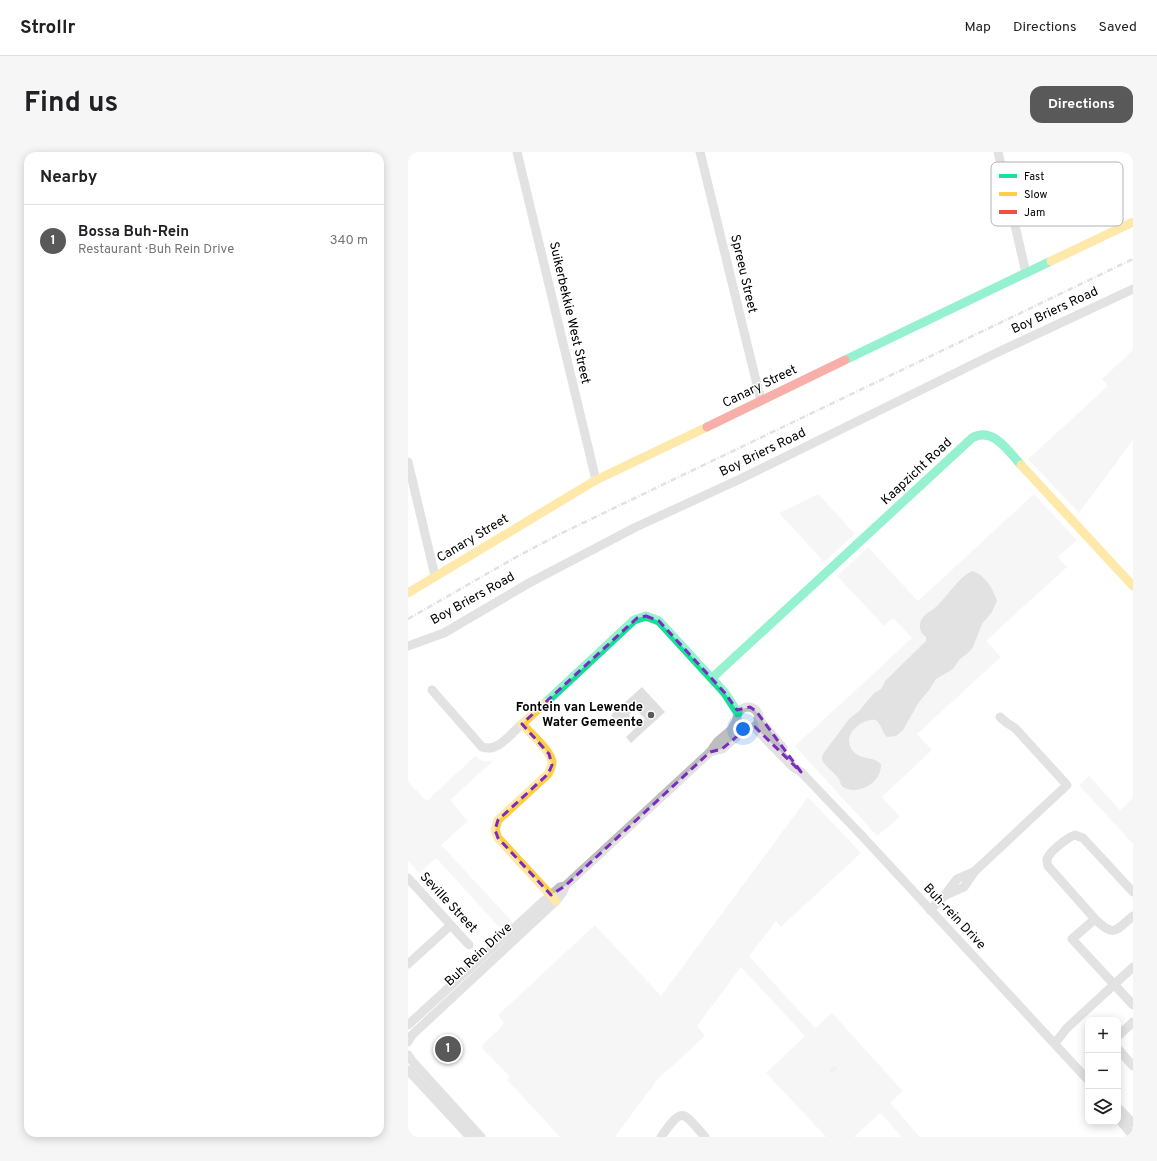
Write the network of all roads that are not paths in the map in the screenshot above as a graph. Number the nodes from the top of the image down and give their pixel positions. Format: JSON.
{"nodes":[{"id":1,"x":517,"y":152,"type":"edge"},
{"id":2,"x":700,"y":152,"type":"edge"},
{"id":3,"x":998,"y":152,"type":"edge"},
{"id":4,"x":1000,"y":162,"type":"edge"},
{"id":5,"x":1133,"y":222,"type":"edge"},
{"id":6,"x":1015,"y":226,"type":"edge"},
{"id":7,"x":1026,"y":273,"type":"junction"},
{"id":8,"x":1133,"y":289,"type":"edge"},
{"id":9,"x":760,"y":401,"type":"junction"},
{"id":10,"x":408,"y":462,"type":"edge"},
{"id":11,"x":596,"y":480,"type":"junction"},
{"id":12,"x":435,"y":576,"type":"junction"},
{"id":13,"x":1133,"y":586,"type":"edge"},
{"id":14,"x":408,"y":593,"type":"edge"},
{"id":15,"x":408,"y":646,"type":"edge"},
{"id":16,"x":712,"y":678,"type":"junction"},
{"id":17,"x":432,"y":690,"type":"dead end"},
{"id":18,"x":725,"y":693,"type":"junction"},
{"id":19,"x":746,"y":707,"type":"junction"},
{"id":20,"x":738,"y":716,"type":"junction"},
{"id":21,"x":1000,"y":716,"type":"dead end"},
{"id":22,"x":758,"y":718,"type":"junction"},
{"id":23,"x":522,"y":724,"type":"junction"},
{"id":24,"x":750,"y":727,"type":"junction"},
{"id":25,"x":710,"y":752,"type":"junction"},
{"id":26,"x":801,"y":772,"type":"junction"},
{"id":27,"x":408,"y":878,"type":"edge"},
{"id":28,"x":1133,"y":892,"type":"edge"},
{"id":29,"x":553,"y":898,"type":"junction"},
{"id":30,"x":930,"y":910,"type":"junction"},
{"id":31,"x":1133,"y":916,"type":"edge"},
{"id":32,"x":1095,"y":919,"type":"junction"},
{"id":33,"x":451,"y":925,"type":"junction"},
{"id":34,"x":505,"y":942,"type":"junction"},
{"id":35,"x":469,"y":945,"type":"dead end"},
{"id":36,"x":408,"y":964,"type":"edge"},
{"id":37,"x":1133,"y":967,"type":"edge"},
{"id":38,"x":1114,"y":984,"type":"junction"},
{"id":39,"x":1133,"y":1005,"type":"edge"},
{"id":40,"x":1133,"y":1022,"type":"edge"},
{"id":41,"x":408,"y":1025,"type":"edge"},
{"id":42,"x":1121,"y":1033,"type":"edge"},
{"id":43,"x":1052,"y":1041,"type":"junction"},
{"id":44,"x":408,"y":1042,"type":"edge"},
{"id":45,"x":1121,"y":1052,"type":"edge"},
{"id":46,"x":408,"y":1055,"type":"edge"},
{"id":47,"x":1133,"y":1066,"type":"edge"},
{"id":48,"x":408,"y":1070,"type":"edge"},
{"id":49,"x":1085,"y":1077,"type":"edge"},
{"id":50,"x":1121,"y":1111,"type":"edge"},
{"id":51,"x":1121,"y":1122,"type":"edge"},
{"id":52,"x":1133,"y":1123,"type":"edge"},
{"id":53,"x":1133,"y":1136,"type":"edge"},
{"id":54,"x":470,"y":1137,"type":"edge"},
{"id":55,"x":481,"y":1137,"type":"edge"},
{"id":56,"x":661,"y":1137,"type":"edge"},
{"id":57,"x":705,"y":1137,"type":"edge"}],
"edges":[{"from":1,"to":11,"type":"street","name":"Suikerbekkie West Street"},
{"from":2,"to":9,"type":"street","name":"Spreeu Street"},
{"from":3,"to":4,"type":"street"},
{"from":5,"to":7,"type":"street","name":"Canary Street"},
{"from":6,"to":7,"type":"street"},
{"from":7,"to":9,"type":"street","name":"Canary Street"},
{"from":8,"to":15,"type":"street","name":"Boy Briers Road"},
{"from":9,"to":11,"type":"street","name":"Canary Street"},
{"from":10,"to":12,"type":"street"},
{"from":11,"to":12,"type":"street","name":"Canary Street"},
{"from":12,"to":14,"type":"street","name":"Canary Street"},
{"from":13,"to":16,"type":"street","name":"Kaapzicht Road"},
{"from":16,"to":18,"type":"street"},
{"from":16,"to":23,"type":"street"},
{"from":17,"to":23,"type":"street"},
{"from":18,"to":19,"type":"street"},
{"from":18,"to":20,"type":"street"},
{"from":19,"to":20,"type":"street"},
{"from":19,"to":22,"type":"street"},
{"from":20,"to":24,"type":"street"},
{"from":20,"to":25,"type":"street","name":"Buh Rein Drive"},
{"from":21,"to":30,"type":"street"},
{"from":22,"to":24,"type":"street"},
{"from":22,"to":26,"type":"street","name":"Buh-rein Drive"},
{"from":23,"to":29,"type":"street"},
{"from":24,"to":25,"type":"street","name":"Buh Rein Drive"},
{"from":24,"to":26,"type":"street","name":"Buh-rein Drive"},
{"from":25,"to":29,"type":"street","name":"Buh Rein Drive"},
{"from":26,"to":30,"type":"street","name":"Buh-rein Drive"},
{"from":27,"to":33,"type":"street","name":"Seville Street"},
{"from":28,"to":32,"type":"street"},
{"from":29,"to":34,"type":"street","name":"Buh Rein Drive"},
{"from":30,"to":43,"type":"street","name":"Buh-rein Drive"},
{"from":31,"to":32,"type":"street"},
{"from":32,"to":38,"type":"street"},
{"from":33,"to":35,"type":"street","name":"Seville Street"},
{"from":33,"to":36,"type":"street"},
{"from":34,"to":41,"type":"street","name":"Buh Rein Drive"},
{"from":34,"to":44,"type":"street","name":"Buh Rein Drive"},
{"from":37,"to":38,"type":"street"},
{"from":38,"to":39,"type":"street"},
{"from":38,"to":43,"type":"street"},
{"from":40,"to":42,"type":"street"},
{"from":43,"to":49,"type":"street","name":"Buh-rein Drive"},
{"from":45,"to":47,"type":"street"},
{"from":46,"to":55,"type":"street"},
{"from":48,"to":54,"type":"street"},
{"from":50,"to":52,"type":"street"},
{"from":51,"to":53,"type":"street"},
{"from":56,"to":57,"type":"street"}]}
